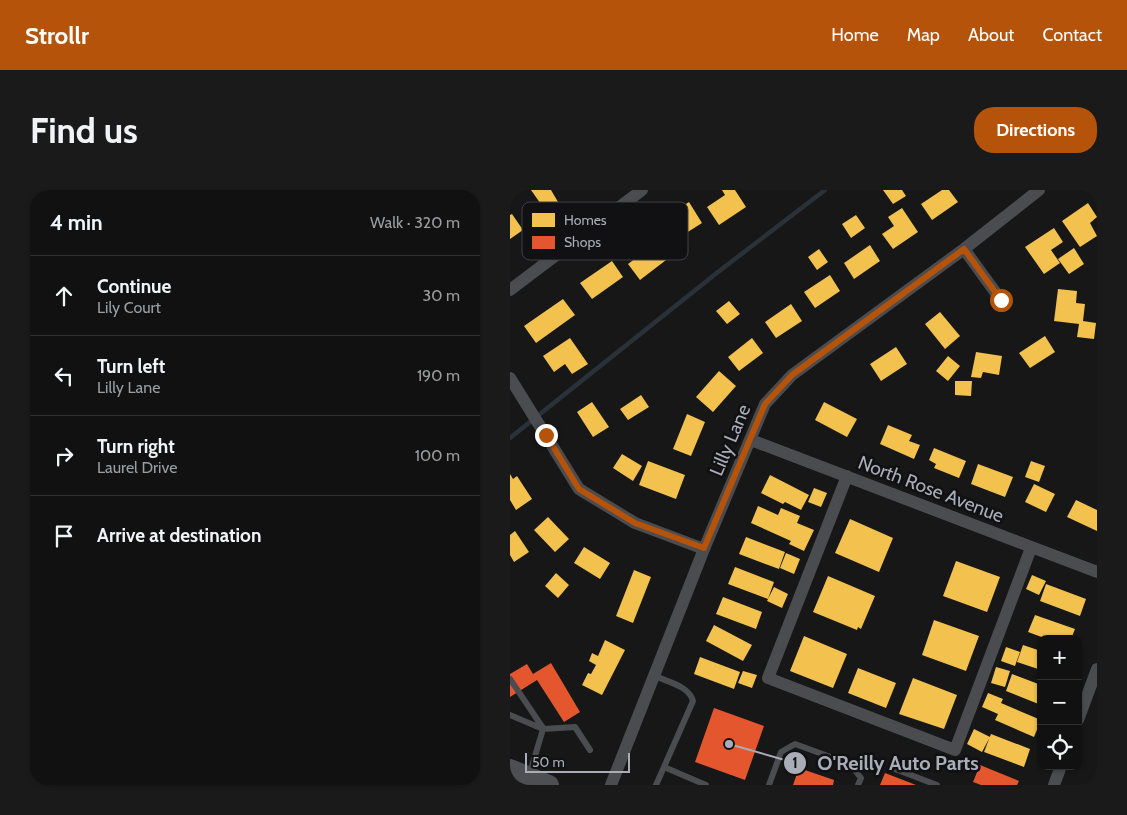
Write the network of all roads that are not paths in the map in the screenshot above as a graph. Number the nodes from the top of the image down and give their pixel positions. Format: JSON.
{"nodes":[{"id":1,"x":642,"y":190,"type":"edge"},
{"id":2,"x":1039,"y":190,"type":"edge"},
{"id":3,"x":626,"y":202,"type":"edge"},
{"id":4,"x":964,"y":249,"type":"junction"},
{"id":5,"x":550,"y":260,"type":"edge"},
{"id":6,"x":510,"y":290,"type":"edge"},
{"id":7,"x":1001,"y":300,"type":"dead end"},
{"id":8,"x":510,"y":378,"type":"edge"},
{"id":9,"x":751,"y":440,"type":"junction"},
{"id":10,"x":847,"y":476,"type":"junction"},
{"id":11,"x":704,"y":548,"type":"junction"},
{"id":12,"x":1031,"y":548,"type":"junction"},
{"id":13,"x":1097,"y":572,"type":"edge"},
{"id":14,"x":1097,"y":669,"type":"edge"},
{"id":15,"x":655,"y":676,"type":"junction"},
{"id":16,"x":510,"y":679,"type":"edge"},
{"id":17,"x":1094,"y":687,"type":"edge"},
{"id":18,"x":1082,"y":712,"type":"edge"},
{"id":19,"x":510,"y":715,"type":"edge"},
{"id":20,"x":543,"y":729,"type":"junction"},
{"id":21,"x":590,"y":750,"type":"dead end"},
{"id":22,"x":664,"y":767,"type":"junction"},
{"id":23,"x":510,"y":769,"type":"edge"},
{"id":24,"x":895,"y":769,"type":"dead end"},
{"id":25,"x":1060,"y":770,"type":"edge"},
{"id":26,"x":529,"y":777,"type":"junction"},
{"id":27,"x":549,"y":785,"type":"edge"},
{"id":28,"x":611,"y":785,"type":"edge"},
{"id":29,"x":656,"y":785,"type":"edge"},
{"id":30,"x":706,"y":785,"type":"edge"},
{"id":31,"x":769,"y":785,"type":"edge"},
{"id":32,"x":858,"y":785,"type":"edge"},
{"id":33,"x":937,"y":785,"type":"edge"},
{"id":34,"x":1054,"y":785,"type":"edge"}],
"edges":[{"from":1,"to":3,"type":"street"},
{"from":2,"to":4,"type":"street","name":"Lilly Lane"},
{"from":4,"to":7,"type":"street"},
{"from":4,"to":9,"type":"street","name":"Lilly Lane"},
{"from":5,"to":6,"type":"street"},
{"from":8,"to":11,"type":"street"},
{"from":9,"to":10,"type":"street","name":"North Rose Avenue"},
{"from":9,"to":11,"type":"street","name":"Lilly Lane"},
{"from":10,"to":12,"type":"street","name":"North Rose Avenue"},
{"from":10,"to":12,"type":"street"},
{"from":11,"to":15,"type":"street","name":"Lilly Lane"},
{"from":12,"to":13,"type":"street","name":"North Rose Avenue"},
{"from":14,"to":17,"type":"street"},
{"from":15,"to":22,"type":"lane"},
{"from":15,"to":28,"type":"street","name":"Lilly Lane"},
{"from":16,"to":20,"type":"lane"},
{"from":17,"to":18,"type":"street"},
{"from":19,"to":20,"type":"lane"},
{"from":20,"to":21,"type":"lane"},
{"from":20,"to":26,"type":"lane"},
{"from":22,"to":29,"type":"lane"},
{"from":22,"to":30,"type":"lane"},
{"from":23,"to":26,"type":"main road"},
{"from":24,"to":33,"type":"lane"},
{"from":25,"to":34,"type":"street"},
{"from":26,"to":27,"type":"main road"},
{"from":31,"to":32,"type":"lane"}]}
